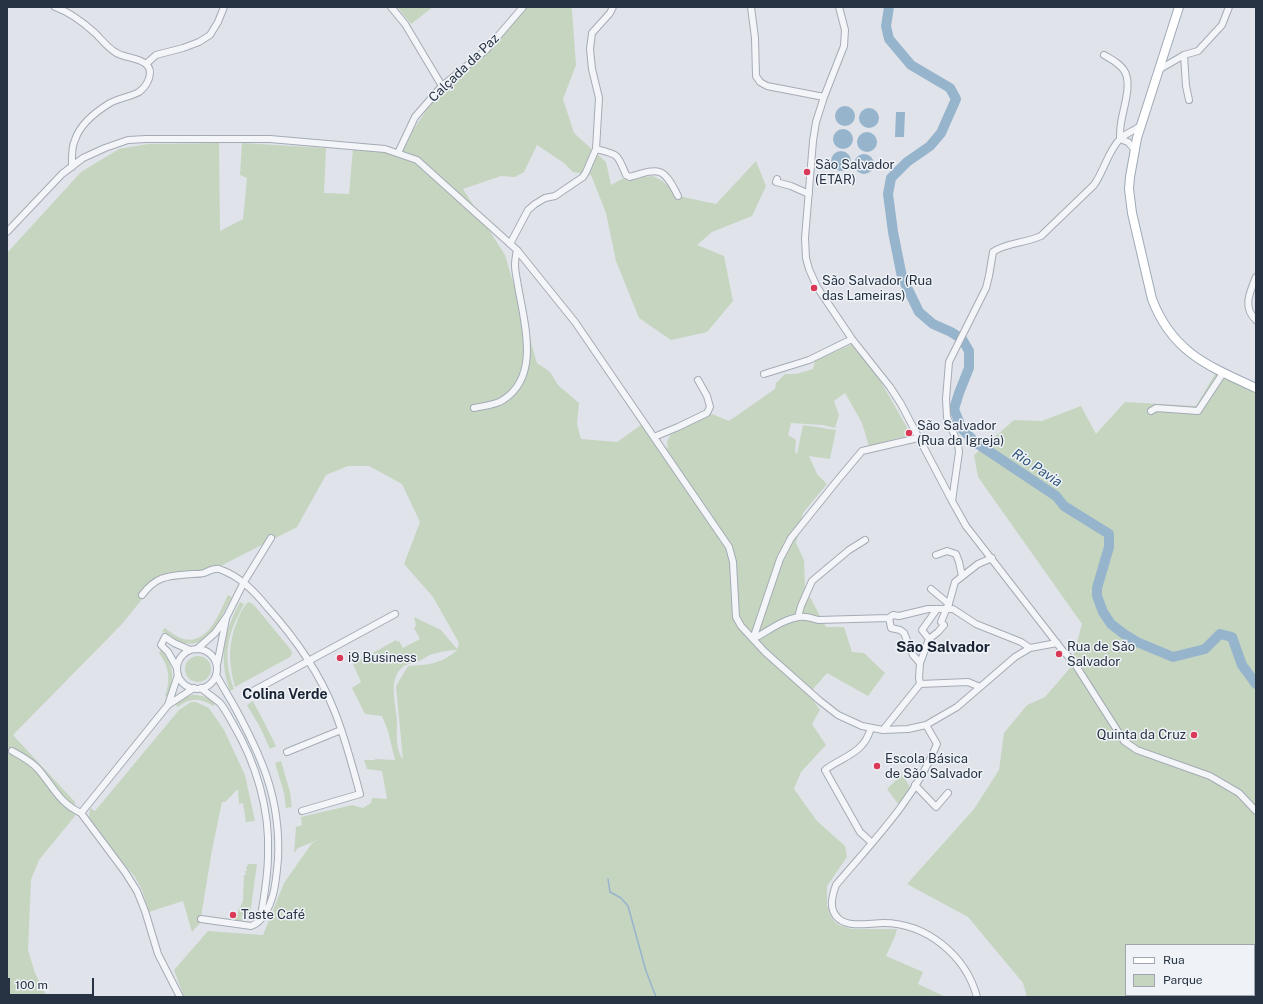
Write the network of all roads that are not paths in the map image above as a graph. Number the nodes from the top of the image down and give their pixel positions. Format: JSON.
{"nodes":[{"id":1,"x":55,"y":7,"type":"edge"},
{"id":2,"x":224,"y":7,"type":"edge"},
{"id":3,"x":391,"y":7,"type":"edge"},
{"id":4,"x":523,"y":7,"type":"edge"},
{"id":5,"x":613,"y":7,"type":"edge"},
{"id":6,"x":752,"y":7,"type":"edge"},
{"id":7,"x":839,"y":7,"type":"edge"},
{"id":8,"x":1180,"y":7,"type":"edge"},
{"id":9,"x":1229,"y":7,"type":"edge"},
{"id":10,"x":1104,"y":54,"type":"dead end"},
{"id":11,"x":1184,"y":55,"type":"junction"},
{"id":12,"x":146,"y":64,"type":"junction"},
{"id":13,"x":1160,"y":69,"type":"junction"},
{"id":14,"x":442,"y":86,"type":"junction"},
{"id":15,"x":824,"y":97,"type":"junction"},
{"id":16,"x":1189,"y":100,"type":"dead end"},
{"id":17,"x":1141,"y":125,"type":"junction"},
{"id":18,"x":1123,"y":137,"type":"junction"},
{"id":19,"x":1137,"y":138,"type":"junction"},
{"id":20,"x":596,"y":149,"type":"junction"},
{"id":21,"x":1134,"y":150,"type":"junction"},
{"id":22,"x":398,"y":153,"type":"junction"},
{"id":23,"x":72,"y":167,"type":"junction"},
{"id":24,"x":777,"y":179,"type":"dead end"},
{"id":25,"x":809,"y":194,"type":"junction"},
{"id":26,"x":678,"y":196,"type":"dead end"},
{"id":27,"x":7,"y":232,"type":"edge"},
{"id":28,"x":510,"y":244,"type":"junction"},
{"id":29,"x":517,"y":250,"type":"junction"},
{"id":30,"x":1256,"y":277,"type":"edge"},
{"id":31,"x":1256,"y":320,"type":"edge"},
{"id":32,"x":852,"y":339,"type":"junction"},
{"id":33,"x":1223,"y":373,"type":"junction"},
{"id":34,"x":764,"y":374,"type":"dead end"},
{"id":35,"x":698,"y":380,"type":"dead end"},
{"id":36,"x":1256,"y":388,"type":"edge"},
{"id":37,"x":474,"y":408,"type":"dead end"},
{"id":38,"x":1151,"y":411,"type":"dead end"},
{"id":39,"x":654,"y":438,"type":"junction"},
{"id":40,"x":918,"y":438,"type":"junction"},
{"id":41,"x":955,"y":479,"type":"junction"},
{"id":42,"x":944,"y":487,"type":"junction"},
{"id":43,"x":952,"y":501,"type":"junction"},
{"id":44,"x":271,"y":538,"type":"dead end"},
{"id":45,"x":865,"y":540,"type":"dead end"},
{"id":46,"x":936,"y":555,"type":"dead end"},
{"id":47,"x":992,"y":558,"type":"junction"},
{"id":48,"x":962,"y":576,"type":"junction"},
{"id":49,"x":244,"y":582,"type":"junction"},
{"id":50,"x":931,"y":588,"type":"dead end"},
{"id":51,"x":142,"y":595,"type":"dead end"},
{"id":52,"x":948,"y":607,"type":"junction"},
{"id":53,"x":937,"y":609,"type":"junction"},
{"id":54,"x":395,"y":614,"type":"dead end"},
{"id":55,"x":227,"y":616,"type":"junction"},
{"id":56,"x":798,"y":617,"type":"junction"},
{"id":57,"x":889,"y":618,"type":"junction"},
{"id":58,"x":929,"y":638,"type":"junction"},
{"id":59,"x":753,"y":639,"type":"junction"},
{"id":60,"x":1057,"y":643,"type":"junction"},
{"id":61,"x":1030,"y":648,"type":"junction"},
{"id":62,"x":197,"y":649,"type":"junction"},
{"id":63,"x":190,"y":650,"type":"junction"},
{"id":64,"x":308,"y":661,"type":"junction"},
{"id":65,"x":920,"y":663,"type":"junction"},
{"id":66,"x":177,"y":668,"type":"junction"},
{"id":67,"x":217,"y":668,"type":"junction"},
{"id":68,"x":178,"y":675,"type":"junction"},
{"id":69,"x":216,"y":675,"type":"junction"},
{"id":70,"x":920,"y":684,"type":"junction"},
{"id":71,"x":980,"y":686,"type":"junction"},
{"id":72,"x":197,"y":688,"type":"junction"},
{"id":73,"x":255,"y":690,"type":"dead end"},
{"id":74,"x":168,"y":705,"type":"junction"},
{"id":75,"x":896,"y":715,"type":"junction"},
{"id":76,"x":926,"y":725,"type":"junction"},
{"id":77,"x":871,"y":728,"type":"junction"},
{"id":78,"x":900,"y":729,"type":"junction"},
{"id":79,"x":341,"y":730,"type":"junction"},
{"id":80,"x":883,"y":730,"type":"junction"},
{"id":81,"x":12,"y":751,"type":"dead end"},
{"id":82,"x":287,"y":752,"type":"dead end"},
{"id":83,"x":915,"y":785,"type":"junction"},
{"id":84,"x":948,"y":793,"type":"dead end"},
{"id":85,"x":1256,"y":811,"type":"edge"},
{"id":86,"x":302,"y":812,"type":"dead end"},
{"id":87,"x":81,"y":813,"type":"junction"},
{"id":88,"x":872,"y":843,"type":"junction"},
{"id":89,"x":261,"y":918,"type":"junction"},
{"id":90,"x":201,"y":919,"type":"dead end"},
{"id":91,"x":180,"y":997,"type":"edge"},
{"id":92,"x":977,"y":997,"type":"edge"}],
"edges":[{"from":1,"to":12,"type":"street"},
{"from":2,"to":12,"type":"street"},
{"from":3,"to":14,"type":"street"},
{"from":4,"to":14,"type":"street","name":"Calçada da Paz"},
{"from":5,"to":20,"type":"street"},
{"from":6,"to":15,"type":"street"},
{"from":7,"to":15,"type":"street"},
{"from":8,"to":13,"type":"main road"},
{"from":9,"to":11,"type":"street"},
{"from":10,"to":18,"type":"street"},
{"from":11,"to":13,"type":"street"},
{"from":11,"to":16,"type":"street"},
{"from":12,"to":23,"type":"street"},
{"from":13,"to":17,"type":"main road"},
{"from":14,"to":22,"type":"street","name":"Calçada da Paz"},
{"from":15,"to":25,"type":"street"},
{"from":17,"to":18,"type":"street"},
{"from":17,"to":19,"type":"main road"},
{"from":18,"to":19,"type":"street"},
{"from":18,"to":21,"type":"street"},
{"from":18,"to":41,"type":"street"},
{"from":19,"to":21,"type":"main road"},
{"from":20,"to":26,"type":"street"},
{"from":20,"to":28,"type":"street"},
{"from":21,"to":33,"type":"main road"},
{"from":22,"to":23,"type":"street"},
{"from":22,"to":28,"type":"street"},
{"from":23,"to":27,"type":"street"},
{"from":24,"to":25,"type":"street"},
{"from":25,"to":32,"type":"street"},
{"from":28,"to":29,"type":"street"},
{"from":29,"to":37,"type":"street"},
{"from":29,"to":39,"type":"street"},
{"from":30,"to":31,"type":"street"},
{"from":32,"to":34,"type":"street"},
{"from":32,"to":40,"type":"street"},
{"from":33,"to":36,"type":"main road"},
{"from":33,"to":38,"type":"street"},
{"from":35,"to":39,"type":"street"},
{"from":39,"to":59,"type":"street"},
{"from":40,"to":42,"type":"street"},
{"from":40,"to":59,"type":"street"},
{"from":41,"to":42,"type":"street"},
{"from":41,"to":43,"type":"street"},
{"from":42,"to":43,"type":"street"},
{"from":43,"to":47,"type":"street"},
{"from":44,"to":49,"type":"street"},
{"from":45,"to":56,"type":"street"},
{"from":46,"to":48,"type":"street"},
{"from":47,"to":48,"type":"street"},
{"from":47,"to":60,"type":"street"},
{"from":48,"to":52,"type":"street"},
{"from":49,"to":51,"type":"street"},
{"from":49,"to":55,"type":"street"},
{"from":49,"to":64,"type":"street"},
{"from":50,"to":52,"type":"street"},
{"from":52,"to":53,"type":"street"},
{"from":52,"to":58,"type":"street"},
{"from":52,"to":61,"type":"street"},
{"from":53,"to":57,"type":"street"},
{"from":53,"to":58,"type":"street"},
{"from":54,"to":64,"type":"street"},
{"from":55,"to":62,"type":"street"},
{"from":55,"to":67,"type":"street"},
{"from":56,"to":57,"type":"street"},
{"from":56,"to":59,"type":"street"},
{"from":57,"to":65,"type":"street"},
{"from":58,"to":65,"type":"street"},
{"from":59,"to":77,"type":"street"},
{"from":60,"to":61,"type":"street"},
{"from":60,"to":85,"type":"street"},
{"from":61,"to":71,"type":"street"},
{"from":62,"to":63,"type":"street"},
{"from":62,"to":67,"type":"street"},
{"from":63,"to":66,"type":"street"},
{"from":63,"to":66,"type":"street"},
{"from":64,"to":73,"type":"street"},
{"from":64,"to":79,"type":"street"},
{"from":65,"to":70,"type":"street"},
{"from":66,"to":68,"type":"street"},
{"from":67,"to":69,"type":"street"},
{"from":68,"to":72,"type":"street"},
{"from":68,"to":74,"type":"street"},
{"from":69,"to":72,"type":"street"},
{"from":69,"to":89,"type":"street"},
{"from":70,"to":71,"type":"street"},
{"from":70,"to":75,"type":"street"},
{"from":71,"to":76,"type":"street"},
{"from":72,"to":74,"type":"street"},
{"from":72,"to":89,"type":"street"},
{"from":74,"to":87,"type":"street"},
{"from":75,"to":78,"type":"street"},
{"from":75,"to":80,"type":"street"},
{"from":76,"to":78,"type":"street"},
{"from":76,"to":83,"type":"street"},
{"from":77,"to":80,"type":"street"},
{"from":77,"to":88,"type":"street"},
{"from":78,"to":80,"type":"street"},
{"from":79,"to":82,"type":"street"},
{"from":79,"to":86,"type":"street"},
{"from":81,"to":87,"type":"street"},
{"from":83,"to":84,"type":"street"},
{"from":83,"to":88,"type":"street"},
{"from":87,"to":91,"type":"street"},
{"from":88,"to":92,"type":"street"},
{"from":89,"to":90,"type":"street"}]}
